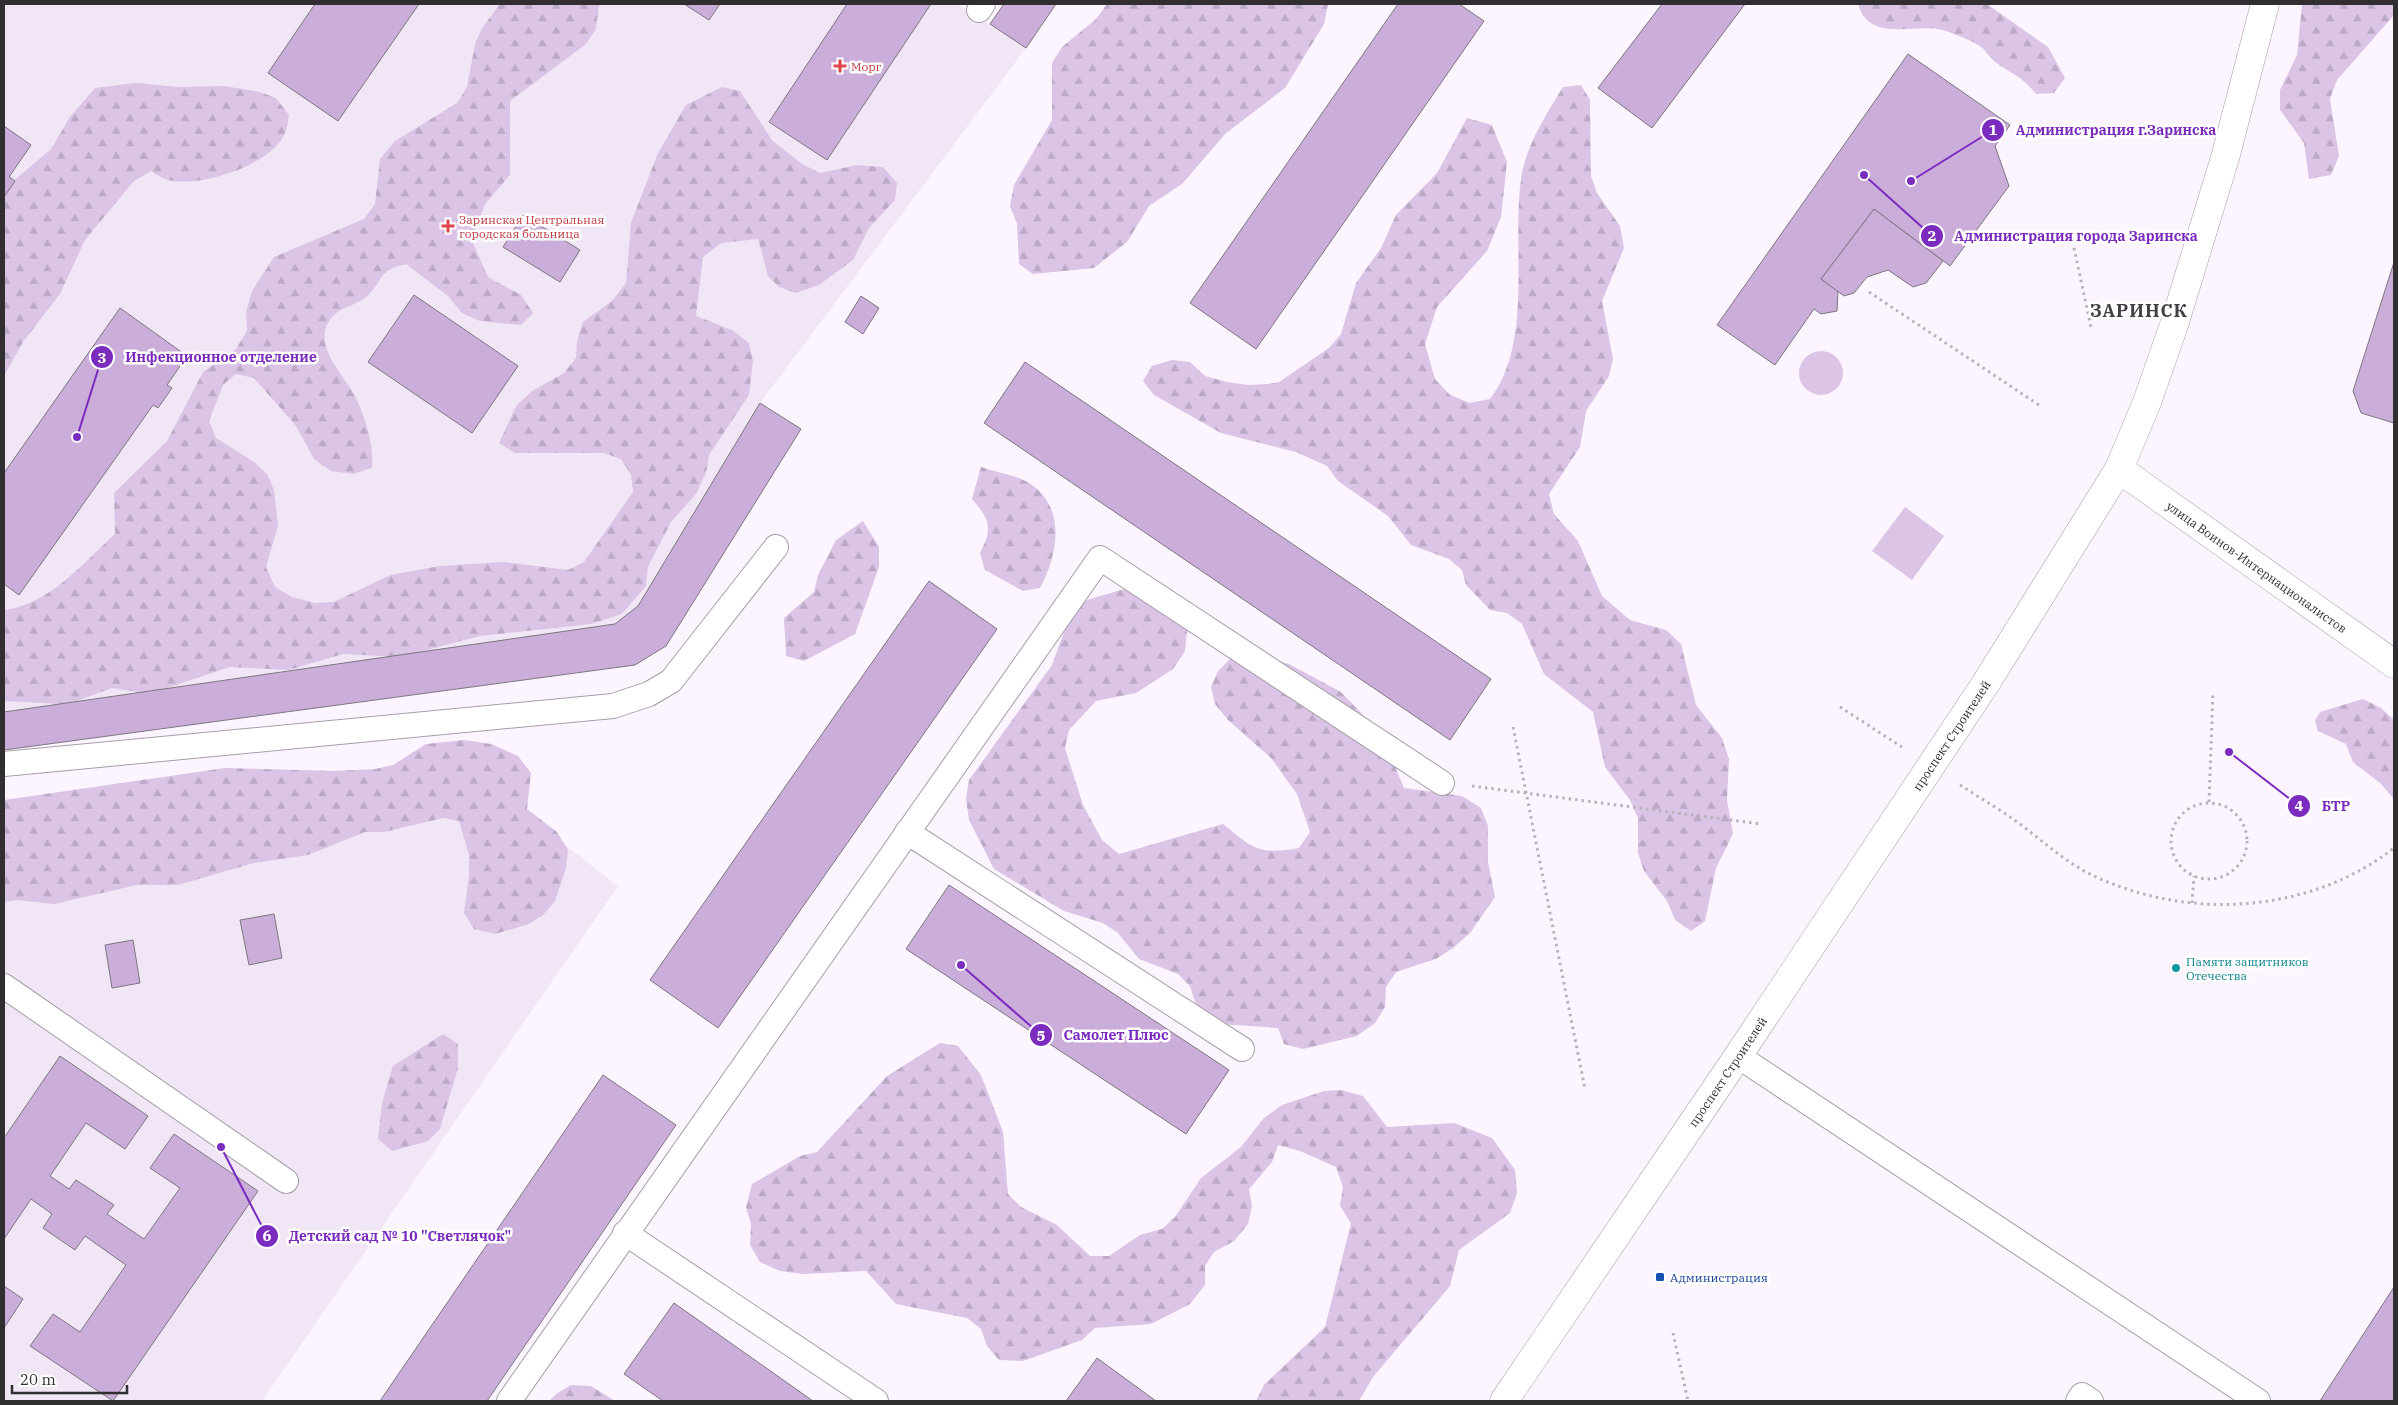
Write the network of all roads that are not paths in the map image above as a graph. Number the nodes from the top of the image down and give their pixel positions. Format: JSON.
{"nodes":[{"id":1,"x":2264,"y":4,"type":"edge"},
{"id":2,"x":2119,"y":469,"type":"junction"},
{"id":3,"x":776,"y":547,"type":"dead end"},
{"id":4,"x":2394,"y":664,"type":"edge"},
{"id":5,"x":4,"y":764,"type":"edge"},
{"id":6,"x":1442,"y":783,"type":"road end"},
{"id":7,"x":907,"y":832,"type":"junction"},
{"id":8,"x":4,"y":986,"type":"edge"},
{"id":9,"x":1242,"y":1049,"type":"dead end"},
{"id":10,"x":1738,"y":1056,"type":"junction"},
{"id":11,"x":286,"y":1181,"type":"dead end"},
{"id":12,"x":625,"y":1233,"type":"junction"},
{"id":13,"x":509,"y":1401,"type":"edge"},
{"id":14,"x":876,"y":1401,"type":"edge"},
{"id":15,"x":1504,"y":1401,"type":"edge"},
{"id":16,"x":2078,"y":1401,"type":"edge"},
{"id":17,"x":2091,"y":1401,"type":"edge"},
{"id":18,"x":2258,"y":1401,"type":"edge"}],
"edges":[{"from":1,"to":2,"type":"street","name":"проспект Строителей"},
{"from":2,"to":4,"type":"street","name":"улица Воинов-Интернационалистов"},
{"from":2,"to":10,"type":"street","name":"проспект Строителей"},
{"from":3,"to":5,"type":"lane"},
{"from":6,"to":7,"type":"lane"},
{"from":7,"to":9,"type":"lane"},
{"from":7,"to":12,"type":"lane"},
{"from":8,"to":11,"type":"lane"},
{"from":10,"to":15,"type":"street","name":"проспект Строителей"},
{"from":10,"to":18,"type":"lane"},
{"from":12,"to":13,"type":"lane"},
{"from":12,"to":14,"type":"lane"},
{"from":16,"to":17,"type":"lane"}]}
